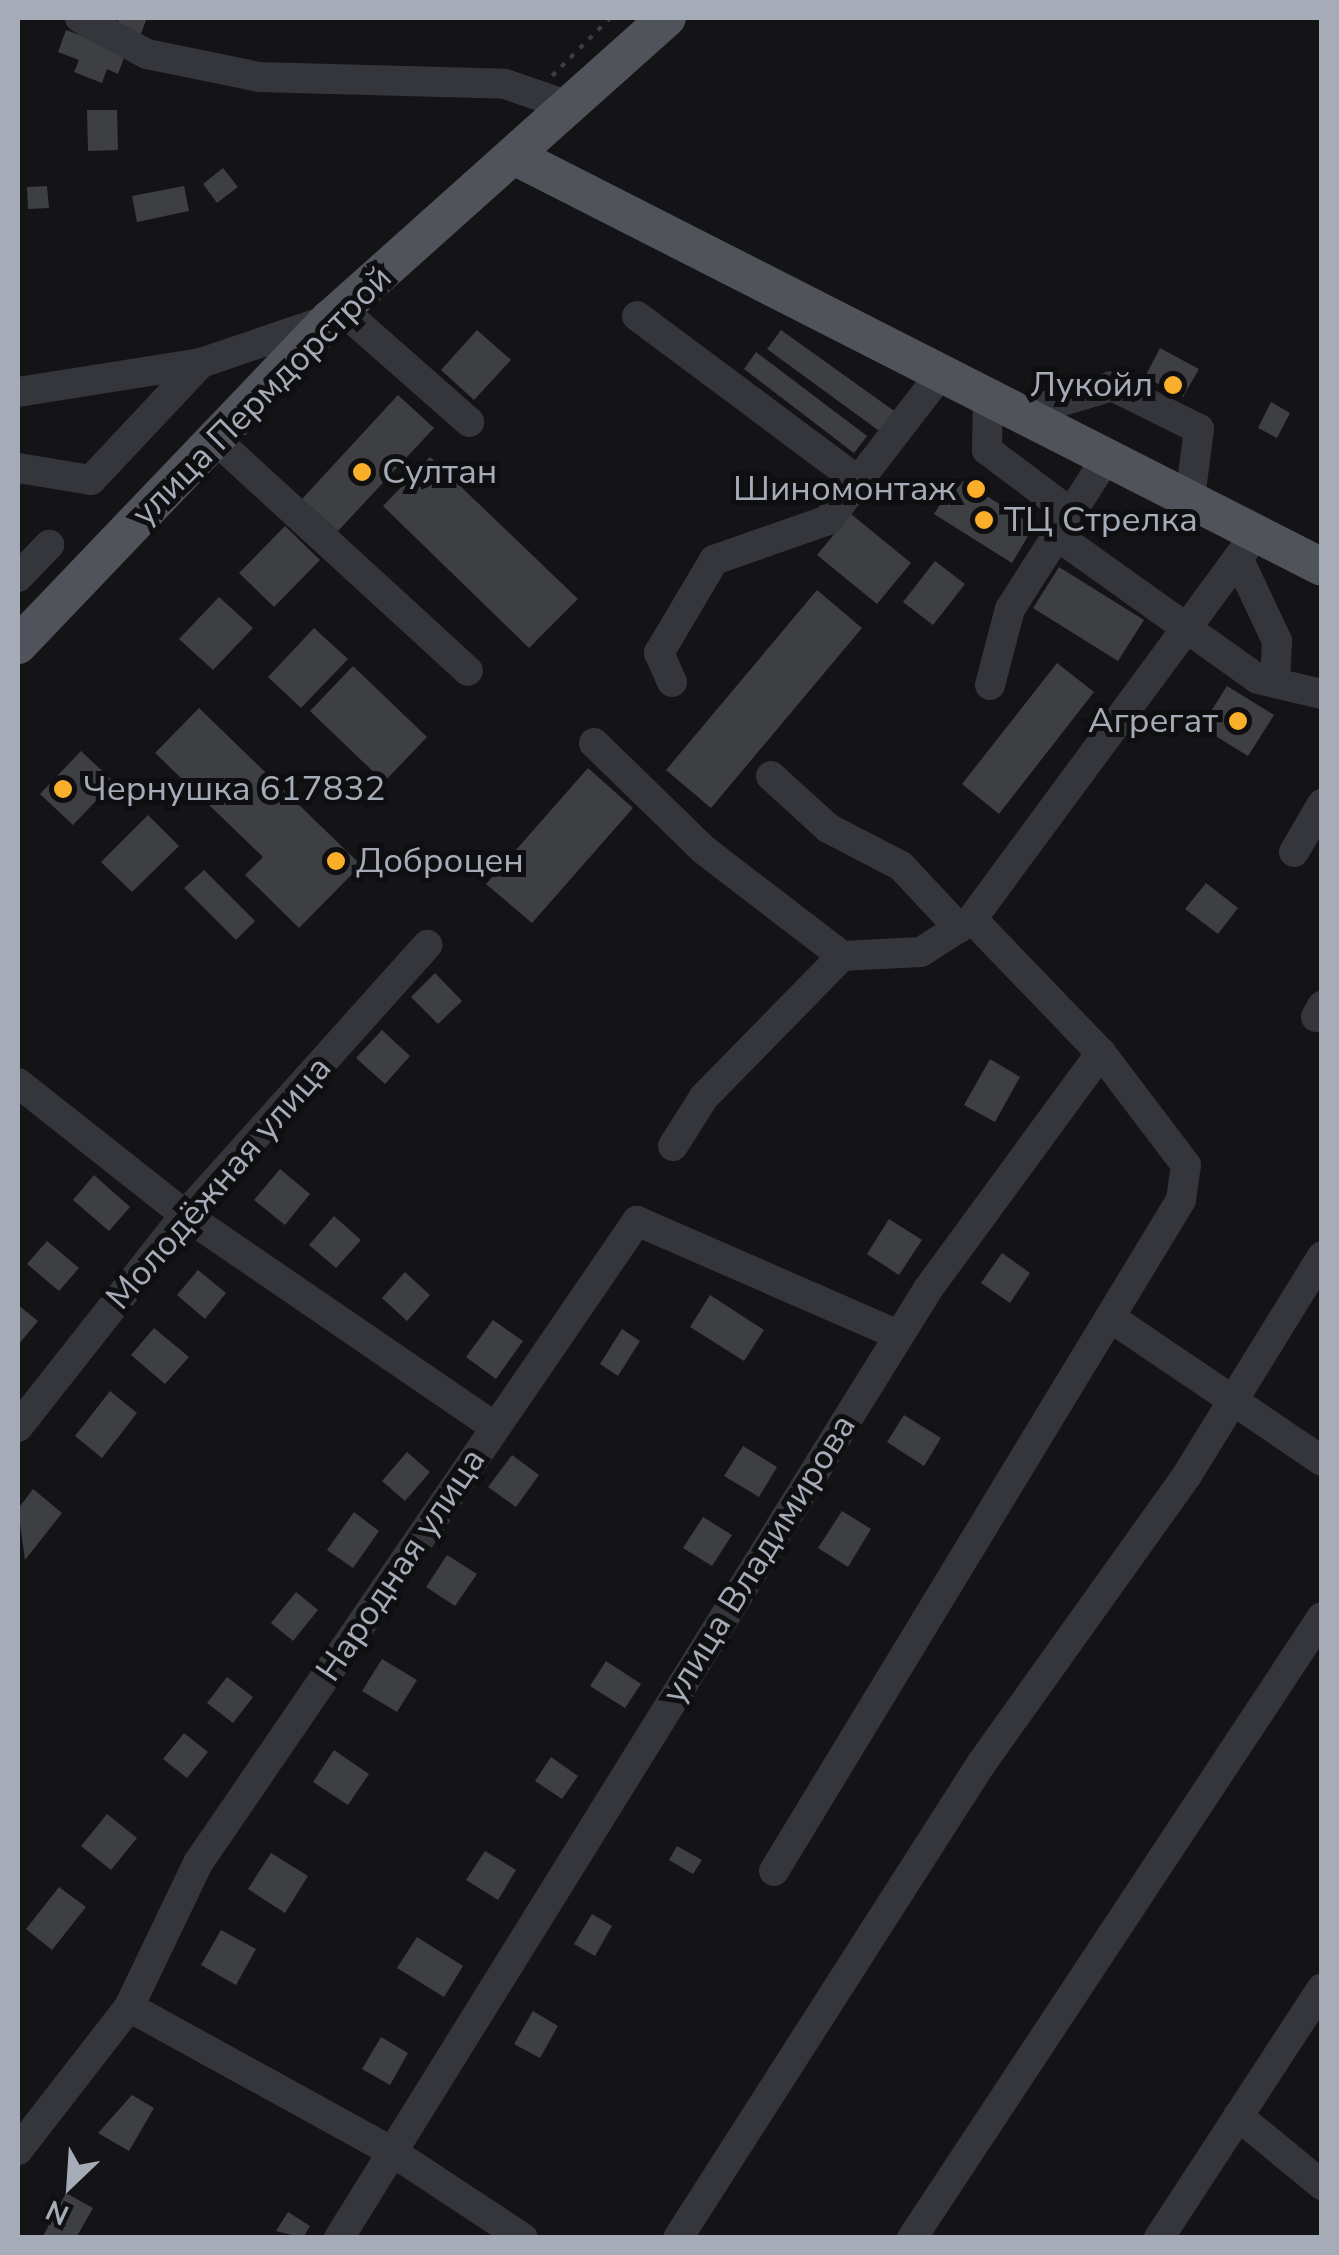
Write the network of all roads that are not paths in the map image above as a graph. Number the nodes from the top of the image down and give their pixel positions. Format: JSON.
{"nodes":[{"id":1,"x":80,"y":18,"type":"edge"},
{"id":2,"x":667,"y":18,"type":"edge"},
{"id":3,"x":572,"y":107,"type":"junction"},
{"id":4,"x":516,"y":157,"type":"junction"},
{"id":5,"x":335,"y":314,"type":"junction"},
{"id":6,"x":637,"y":316,"type":"dead end"},
{"id":7,"x":201,"y":363,"type":"junction"},
{"id":8,"x":941,"y":374,"type":"junction"},
{"id":9,"x":18,"y":391,"type":"edge"},
{"id":10,"x":1004,"y":406,"type":"junction"},
{"id":11,"x":468,"y":422,"type":"dead end"},
{"id":12,"x":215,"y":438,"type":"junction"},
{"id":13,"x":1107,"y":457,"type":"junction"},
{"id":14,"x":18,"y":468,"type":"edge"},
{"id":15,"x":860,"y":483,"type":"junction"},
{"id":16,"x":1190,"y":498,"type":"junction"},
{"id":17,"x":1064,"y":524,"type":"junction"},
{"id":18,"x":49,"y":544,"type":"dead end"},
{"id":19,"x":1247,"y":546,"type":"junction"},
{"id":20,"x":1322,"y":568,"type":"edge"},
{"id":21,"x":18,"y":577,"type":"edge"},
{"id":22,"x":1187,"y":627,"type":"junction"},
{"id":23,"x":18,"y":645,"type":"edge"},
{"id":24,"x":468,"y":671,"type":"dead end"},
{"id":25,"x":672,"y":682,"type":"dead end"},
{"id":26,"x":1275,"y":684,"type":"junction"},
{"id":27,"x":990,"y":685,"type":"dead end"},
{"id":28,"x":1322,"y":694,"type":"edge"},
{"id":29,"x":594,"y":744,"type":"dead end"},
{"id":30,"x":771,"y":776,"type":"dead end"},
{"id":31,"x":1322,"y":804,"type":"edge"},
{"id":32,"x":1294,"y":852,"type":"dead end"},
{"id":33,"x":965,"y":924,"type":"junction"},
{"id":34,"x":427,"y":945,"type":"dead end"},
{"id":35,"x":842,"y":956,"type":"junction"},
{"id":36,"x":1102,"y":1053,"type":"junction"},
{"id":37,"x":18,"y":1084,"type":"edge"},
{"id":38,"x":673,"y":1146,"type":"dead end"},
{"id":39,"x":184,"y":1215,"type":"junction"},
{"id":40,"x":1322,"y":1256,"type":"edge"},
{"id":41,"x":1114,"y":1320,"type":"junction"},
{"id":42,"x":898,"y":1335,"type":"junction"},
{"id":43,"x":1229,"y":1399,"type":"junction"},
{"id":44,"x":492,"y":1426,"type":"junction"},
{"id":45,"x":18,"y":1427,"type":"edge"},
{"id":46,"x":1322,"y":1461,"type":"edge"},
{"id":47,"x":1322,"y":1617,"type":"edge"},
{"id":48,"x":774,"y":1872,"type":"dead end"},
{"id":49,"x":1322,"y":1988,"type":"edge"},
{"id":50,"x":130,"y":2007,"type":"junction"},
{"id":51,"x":1238,"y":2116,"type":"junction"},
{"id":52,"x":18,"y":2150,"type":"edge"},
{"id":53,"x":391,"y":2151,"type":"junction"},
{"id":54,"x":1322,"y":2185,"type":"edge"},
{"id":55,"x":680,"y":2237,"type":"edge"},
{"id":56,"x":339,"y":2238,"type":"edge"},
{"id":57,"x":523,"y":2238,"type":"edge"},
{"id":58,"x":912,"y":2238,"type":"edge"},
{"id":59,"x":1160,"y":2238,"type":"edge"}],
"edges":[{"from":1,"to":3,"type":"street"},
{"from":2,"to":3,"type":"main road","name":"улица Пермдорстрой"},
{"from":3,"to":4,"type":"main road","name":"улица Пермдорстрой"},
{"from":4,"to":5,"type":"main road","name":"улица Пермдорстрой"},
{"from":4,"to":8,"type":"main road"},
{"from":5,"to":7,"type":"street"},
{"from":5,"to":11,"type":"street"},
{"from":5,"to":12,"type":"main road","name":"улица Пермдорстрой"},
{"from":6,"to":15,"type":"street"},
{"from":7,"to":9,"type":"street"},
{"from":7,"to":14,"type":"street"},
{"from":8,"to":10,"type":"main road"},
{"from":8,"to":15,"type":"street"},
{"from":10,"to":13,"type":"main road"},
{"from":10,"to":16,"type":"street"},
{"from":10,"to":17,"type":"street"},
{"from":12,"to":23,"type":"main road","name":"улица Пермдорстрой"},
{"from":12,"to":24,"type":"street"},
{"from":13,"to":16,"type":"main road"},
{"from":13,"to":17,"type":"street"},
{"from":15,"to":25,"type":"street"},
{"from":16,"to":19,"type":"main road"},
{"from":17,"to":22,"type":"street"},
{"from":17,"to":27,"type":"street"},
{"from":18,"to":21,"type":"street"},
{"from":19,"to":20,"type":"main road"},
{"from":19,"to":22,"type":"street"},
{"from":19,"to":26,"type":"street"},
{"from":22,"to":26,"type":"street"},
{"from":22,"to":33,"type":"street"},
{"from":26,"to":28,"type":"street"},
{"from":29,"to":35,"type":"street"},
{"from":30,"to":33,"type":"street"},
{"from":31,"to":32,"type":"street"},
{"from":33,"to":35,"type":"street"},
{"from":33,"to":36,"type":"street"},
{"from":34,"to":39,"type":"street","name":"Молодёжная улица"},
{"from":35,"to":38,"type":"street"},
{"from":36,"to":41,"type":"street"},
{"from":36,"to":42,"type":"street","name":"улица Владимирова"},
{"from":37,"to":39,"type":"street"},
{"from":39,"to":44,"type":"street"},
{"from":39,"to":45,"type":"street","name":"Молодёжная улица"},
{"from":40,"to":43,"type":"street"},
{"from":41,"to":43,"type":"street"},
{"from":41,"to":48,"type":"street"},
{"from":42,"to":44,"type":"street","name":"Народная улица"},
{"from":42,"to":53,"type":"street","name":"улица Владимирова"},
{"from":43,"to":46,"type":"street"},
{"from":43,"to":55,"type":"street"},
{"from":44,"to":50,"type":"street","name":"Народная улица"},
{"from":47,"to":58,"type":"street"},
{"from":49,"to":51,"type":"street"},
{"from":50,"to":52,"type":"street","name":"Народная улица"},
{"from":50,"to":53,"type":"street"},
{"from":51,"to":54,"type":"street"},
{"from":51,"to":59,"type":"street"},
{"from":53,"to":56,"type":"street","name":"улица Владимирова"},
{"from":53,"to":57,"type":"street"}]}
